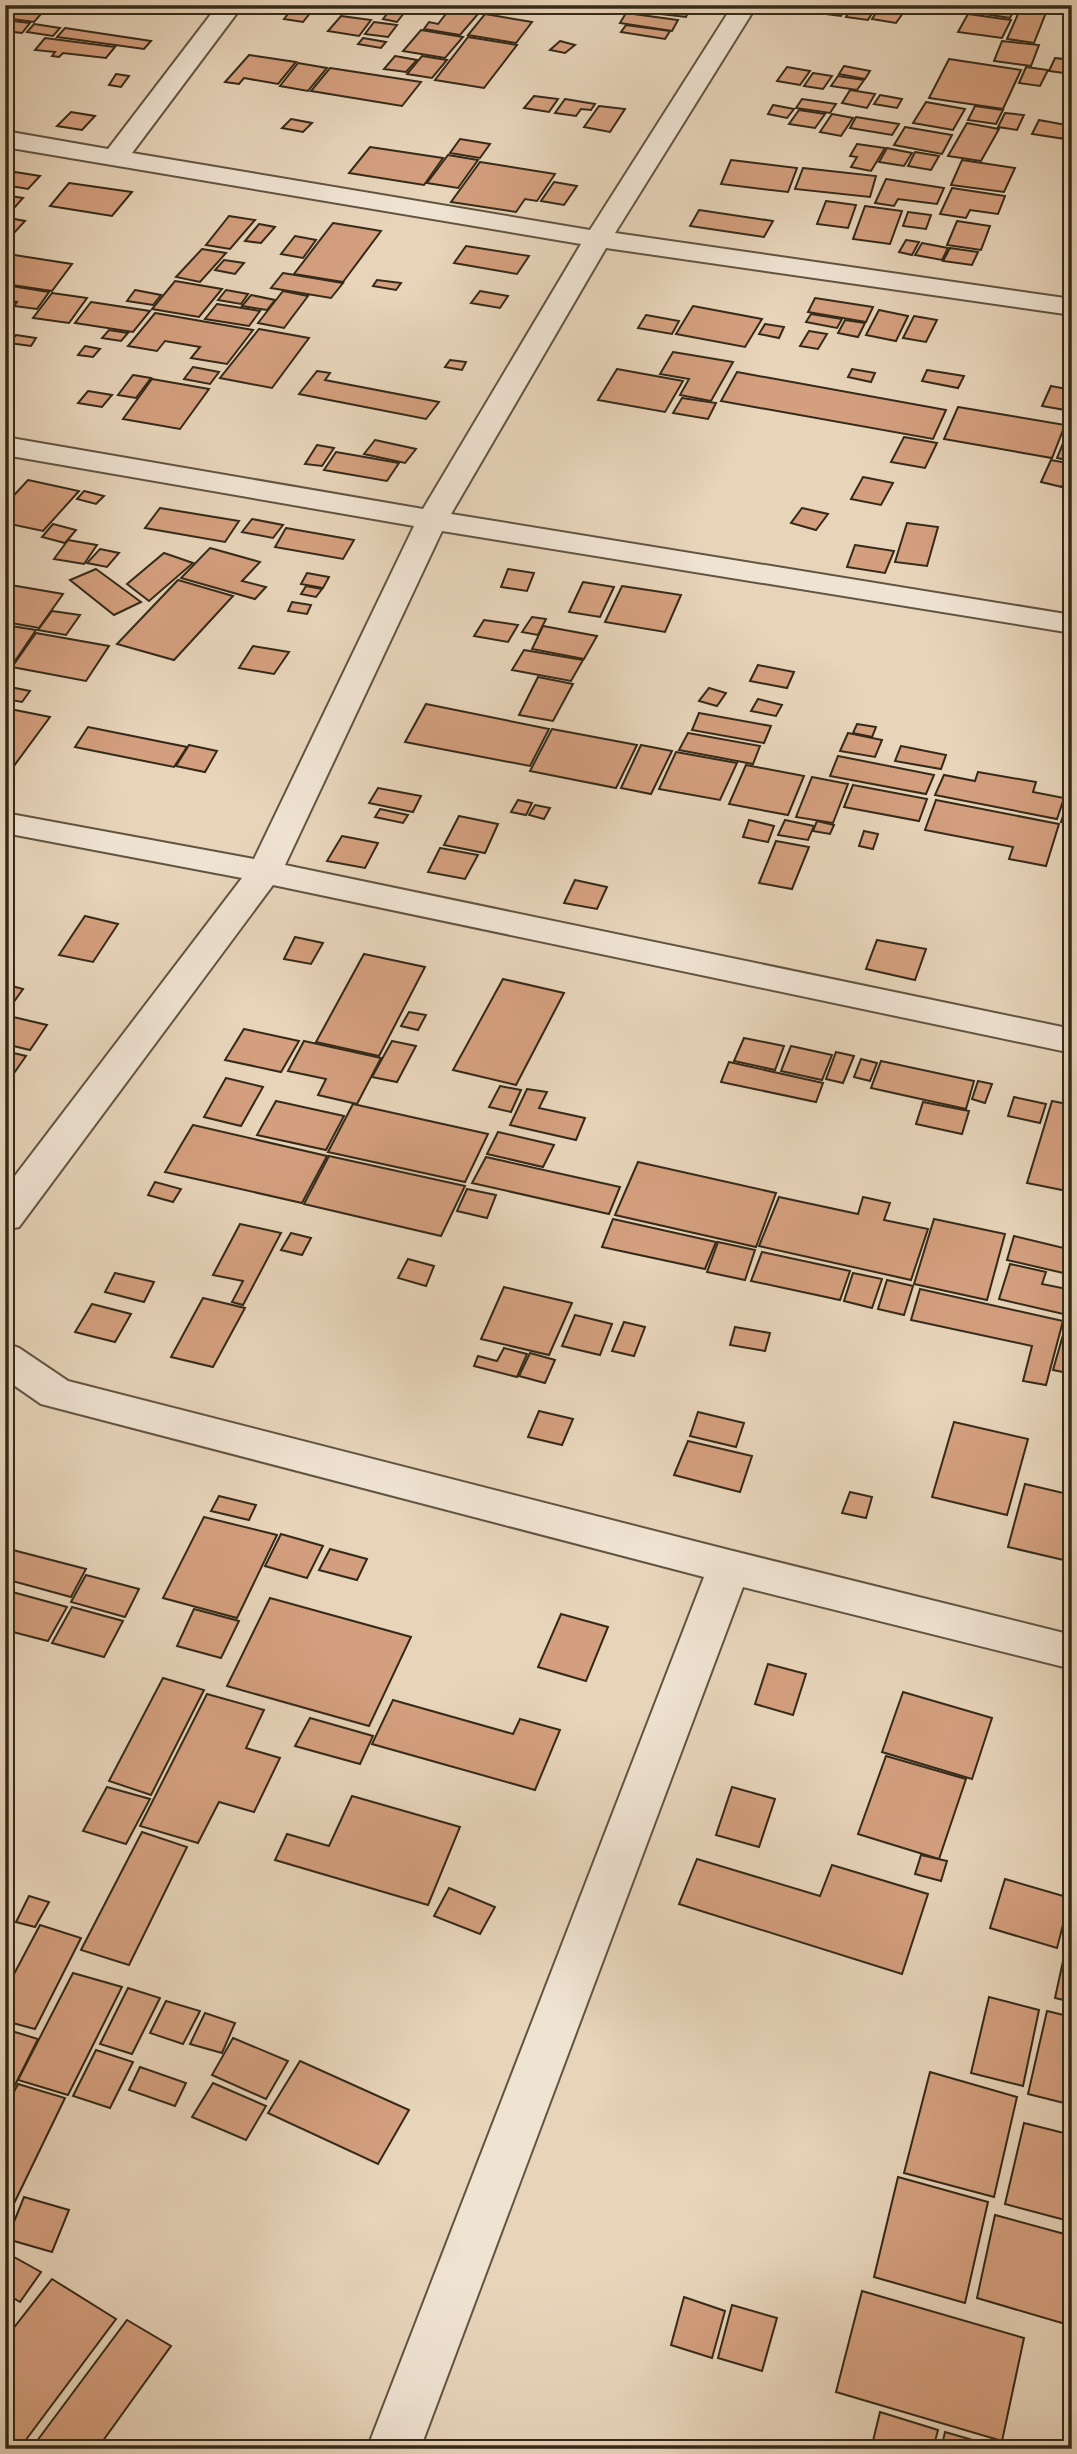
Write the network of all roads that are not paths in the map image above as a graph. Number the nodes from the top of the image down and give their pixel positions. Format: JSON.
{"nodes":[{"id":1,"x":231,"y":5,"type":"edge"},
{"id":2,"x":745,"y":5,"type":"edge"},
{"id":3,"x":5,"y":139,"type":"edge"},
{"id":4,"x":116,"y":156,"type":"junction"},
{"id":5,"x":598,"y":239,"type":"junction"},
{"id":6,"x":1072,"y":307,"type":"edge"},
{"id":7,"x":5,"y":446,"type":"edge"},
{"id":8,"x":432,"y":520,"type":"junction"},
{"id":9,"x":1072,"y":624,"type":"edge"},
{"id":10,"x":5,"y":823,"type":"edge"},
{"id":11,"x":265,"y":872,"type":"junction"},
{"id":12,"x":1072,"y":1041,"type":"edge"},
{"id":13,"x":5,"y":1217,"type":"edge"},
{"id":14,"x":5,"y":1358,"type":"edge"},
{"id":15,"x":729,"y":1567,"type":"junction"},
{"id":16,"x":1072,"y":1652,"type":"edge"},
{"id":17,"x":393,"y":2449,"type":"edge"}],
"edges":[{"from":1,"to":4,"type":"street"},
{"from":2,"to":5,"type":"street"},
{"from":3,"to":4,"type":"street"},
{"from":4,"to":5,"type":"street"},
{"from":5,"to":6,"type":"street"},
{"from":5,"to":8,"type":"street"},
{"from":7,"to":8,"type":"street"},
{"from":8,"to":9,"type":"street"},
{"from":8,"to":11,"type":"street"},
{"from":10,"to":11,"type":"street"},
{"from":11,"to":12,"type":"street"},
{"from":11,"to":13,"type":"street"},
{"from":14,"to":15,"type":"street"},
{"from":15,"to":16,"type":"street"},
{"from":15,"to":17,"type":"street"}]}
